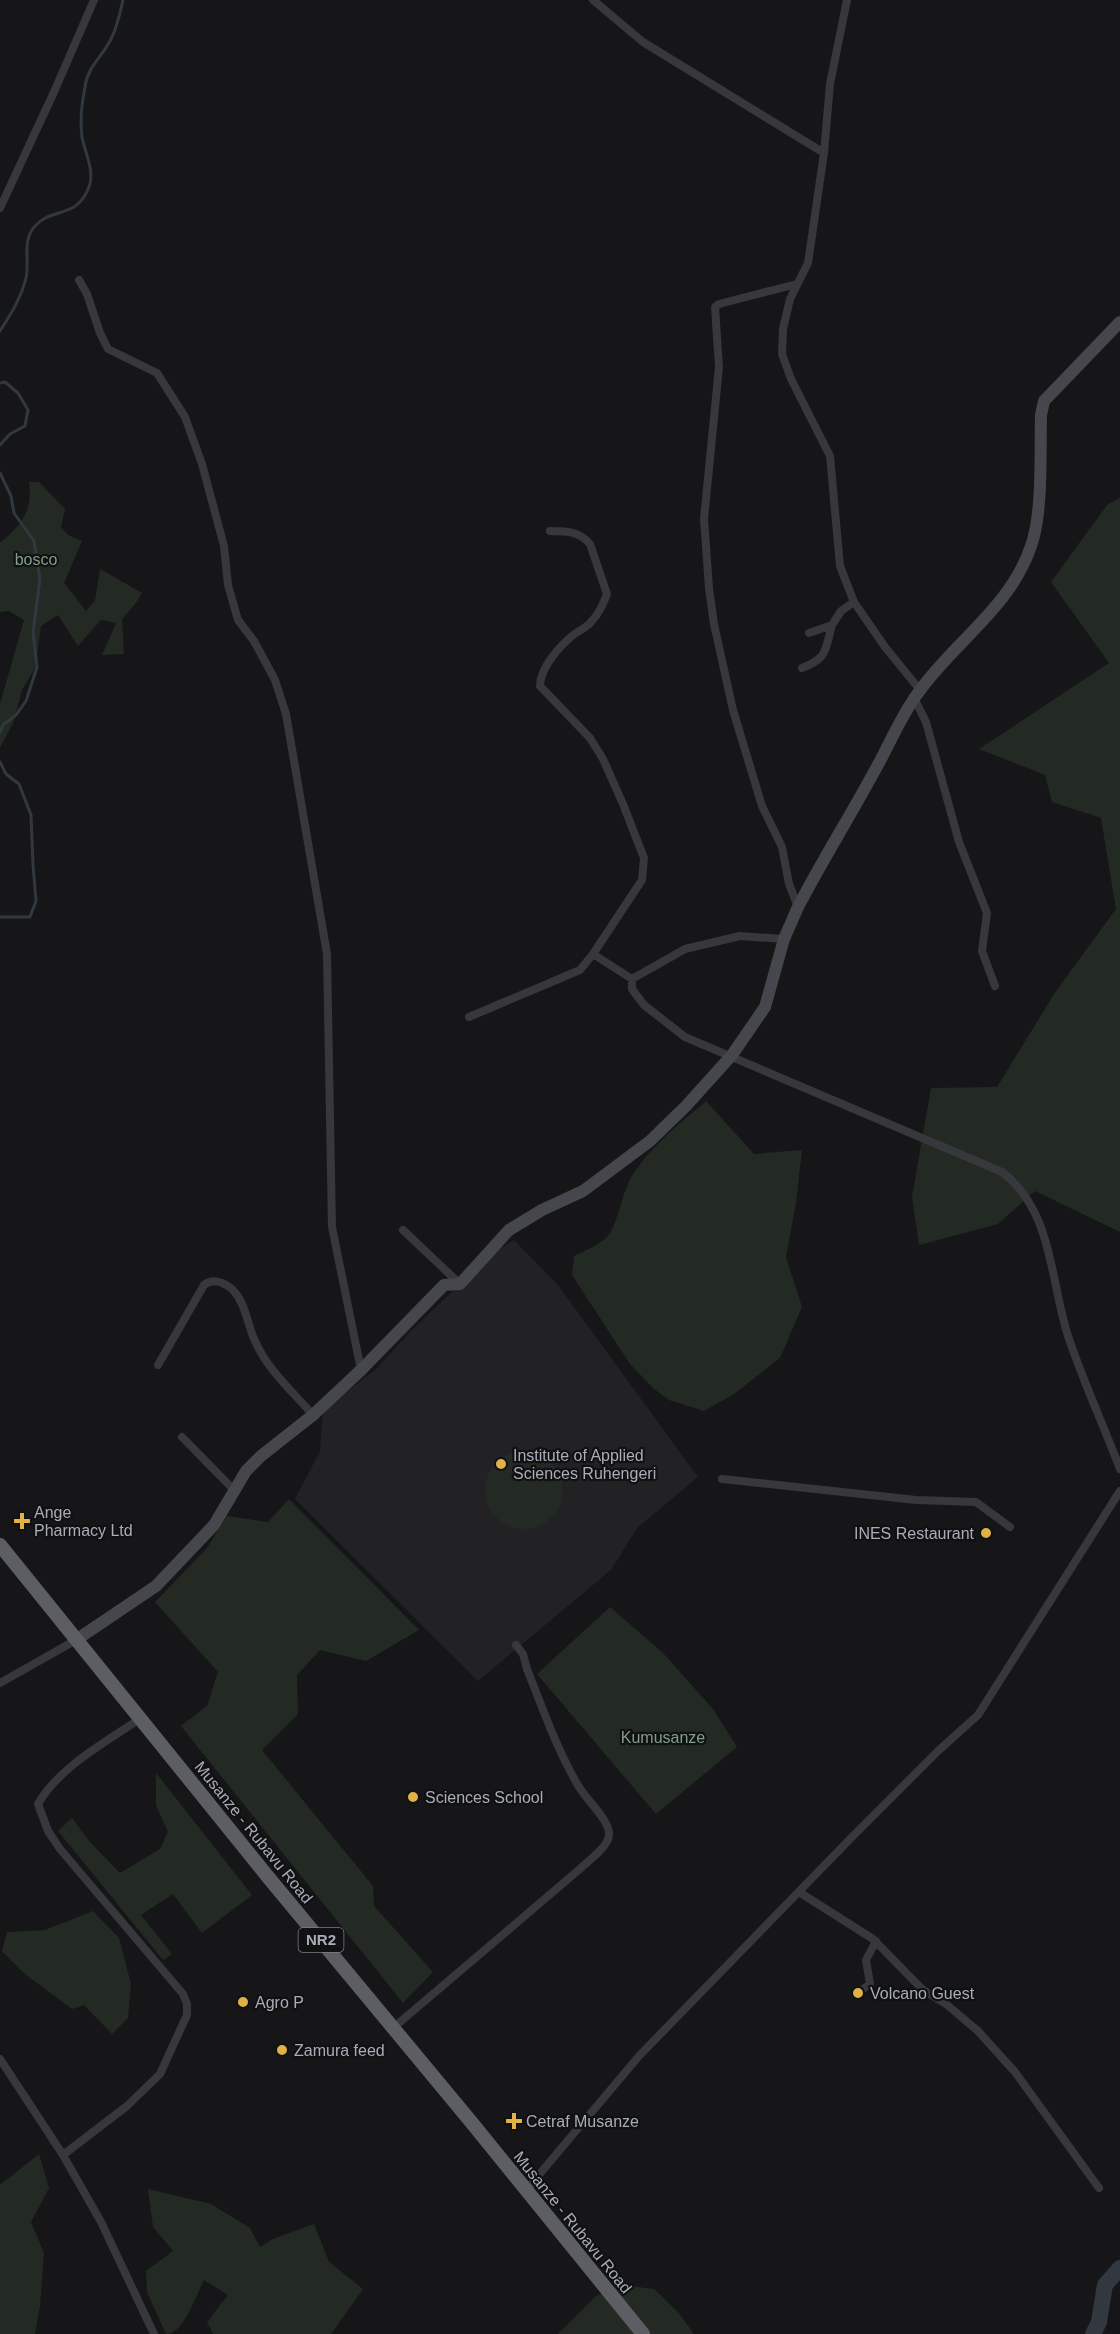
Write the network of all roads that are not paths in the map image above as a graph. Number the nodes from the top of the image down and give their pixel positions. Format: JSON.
{"nodes":[{"id":1,"x":94,"y":0,"type":"edge"},
{"id":2,"x":593,"y":0,"type":"edge"},
{"id":3,"x":847,"y":0,"type":"edge"},
{"id":4,"x":824,"y":153,"type":"junction"},
{"id":5,"x":0,"y":208,"type":"edge"},
{"id":6,"x":79,"y":280,"type":"dead end"},
{"id":7,"x":797,"y":285,"type":"junction"},
{"id":8,"x":1120,"y":321,"type":"edge"},
{"id":9,"x":550,"y":531,"type":"dead end"},
{"id":10,"x":854,"y":602,"type":"junction"},
{"id":11,"x":832,"y":624,"type":"junction"},
{"id":12,"x":809,"y":633,"type":"dead end"},
{"id":13,"x":802,"y":668,"type":"dead end"},
{"id":14,"x":917,"y":694,"type":"junction"},
{"id":15,"x":798,"y":908,"type":"junction"},
{"id":16,"x":784,"y":939,"type":"junction"},
{"id":17,"x":593,"y":954,"type":"junction"},
{"id":18,"x":632,"y":979,"type":"junction"},
{"id":19,"x":995,"y":986,"type":"dead end"},
{"id":20,"x":469,"y":1017,"type":"dead end"},
{"id":21,"x":732,"y":1055,"type":"junction"},
{"id":22,"x":403,"y":1230,"type":"dead end"},
{"id":23,"x":460,"y":1284,"type":"junction"},
{"id":24,"x":158,"y":1365,"type":"dead end"},
{"id":25,"x":361,"y":1370,"type":"junction"},
{"id":26,"x":312,"y":1415,"type":"junction"},
{"id":27,"x":182,"y":1437,"type":"dead end"},
{"id":28,"x":1120,"y":1469,"type":"edge"},
{"id":29,"x":722,"y":1479,"type":"dead end"},
{"id":30,"x":234,"y":1490,"type":"junction"},
{"id":31,"x":1120,"y":1491,"type":"edge"},
{"id":32,"x":1010,"y":1527,"type":"dead end"},
{"id":33,"x":0,"y":1545,"type":"edge"},
{"id":34,"x":76,"y":1640,"type":"junction"},
{"id":35,"x":516,"y":1645,"type":"dead end"},
{"id":36,"x":0,"y":1683,"type":"edge"},
{"id":37,"x":141,"y":1718,"type":"junction"},
{"id":38,"x":799,"y":1892,"type":"junction"},
{"id":39,"x":876,"y":1941,"type":"junction"},
{"id":40,"x":856,"y":1994,"type":"dead end"},
{"id":41,"x":393,"y":2028,"type":"junction"},
{"id":42,"x":0,"y":2059,"type":"edge"},
{"id":43,"x":63,"y":2156,"type":"junction"},
{"id":44,"x":1099,"y":2188,"type":"dead end"},
{"id":45,"x":526,"y":2189,"type":"junction"},
{"id":46,"x":154,"y":2334,"type":"edge"},
{"id":47,"x":643,"y":2334,"type":"edge"}],
"edges":[{"from":1,"to":5,"type":"street"},
{"from":2,"to":4,"type":"street"},
{"from":3,"to":4,"type":"street"},
{"from":4,"to":7,"type":"street"},
{"from":6,"to":25,"type":"street"},
{"from":7,"to":10,"type":"street"},
{"from":7,"to":15,"type":"street"},
{"from":8,"to":14,"type":"main road"},
{"from":9,"to":17,"type":"street"},
{"from":10,"to":11,"type":"street"},
{"from":10,"to":14,"type":"street"},
{"from":11,"to":12,"type":"street"},
{"from":11,"to":13,"type":"street"},
{"from":14,"to":15,"type":"main road"},
{"from":14,"to":19,"type":"street"},
{"from":15,"to":16,"type":"main road"},
{"from":16,"to":18,"type":"street"},
{"from":16,"to":21,"type":"main road"},
{"from":17,"to":18,"type":"street"},
{"from":17,"to":20,"type":"street"},
{"from":18,"to":21,"type":"street"},
{"from":21,"to":23,"type":"main road"},
{"from":21,"to":28,"type":"street"},
{"from":22,"to":23,"type":"street"},
{"from":23,"to":25,"type":"main road"},
{"from":24,"to":26,"type":"street"},
{"from":25,"to":26,"type":"main road"},
{"from":26,"to":30,"type":"main road"},
{"from":27,"to":30,"type":"street"},
{"from":29,"to":32,"type":"street"},
{"from":30,"to":34,"type":"main road"},
{"from":31,"to":38,"type":"street"},
{"from":33,"to":34,"type":"highway","name":"Musanze - Rubavu Road","number":"NR2"},
{"from":34,"to":36,"type":"street"},
{"from":34,"to":37,"type":"highway","name":"Musanze - Rubavu Road","number":"NR2"},
{"from":35,"to":41,"type":"street"},
{"from":37,"to":41,"type":"highway","name":"Musanze - Rubavu Road","number":"NR2"},
{"from":37,"to":43,"type":"street"},
{"from":38,"to":39,"type":"street"},
{"from":38,"to":45,"type":"street"},
{"from":39,"to":40,"type":"street"},
{"from":39,"to":44,"type":"street"},
{"from":41,"to":45,"type":"highway","name":"Musanze - Rubavu Road","number":"NR2"},
{"from":42,"to":43,"type":"street"},
{"from":43,"to":46,"type":"street"},
{"from":45,"to":47,"type":"highway","name":"Musanze - Rubavu Road","number":"NR2"}]}
